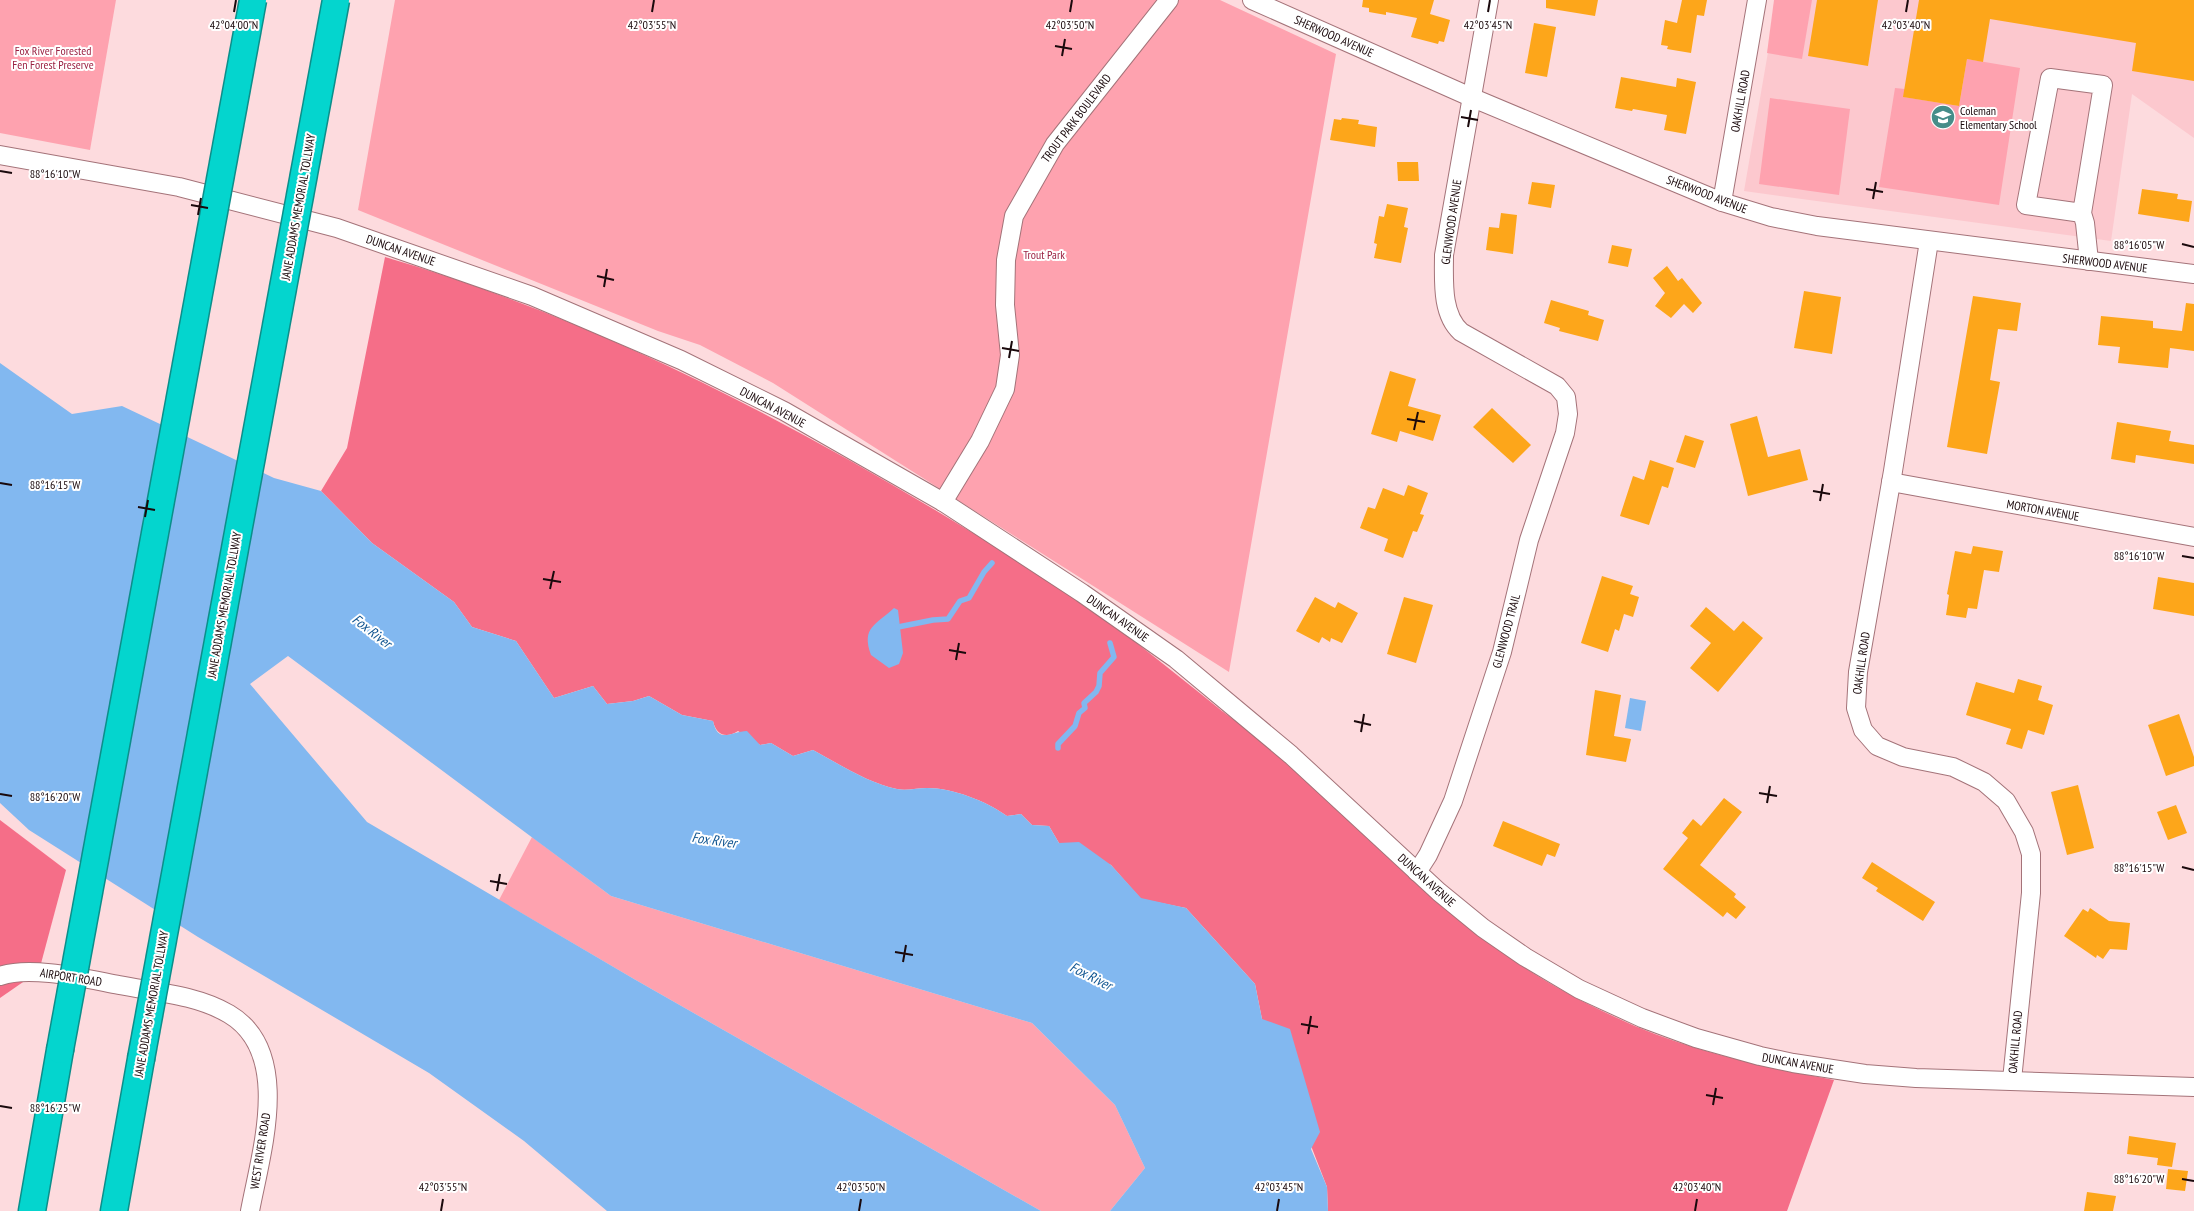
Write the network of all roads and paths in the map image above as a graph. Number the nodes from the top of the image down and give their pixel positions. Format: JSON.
{"nodes":[{"id":1,"x":253,"y":0,"type":"edge"},
{"id":2,"x":336,"y":0,"type":"edge"},
{"id":3,"x":1169,"y":0,"type":"edge"},
{"id":4,"x":1252,"y":0,"type":"edge"},
{"id":5,"x":1489,"y":0,"type":"edge"},
{"id":6,"x":1757,"y":0,"type":"edge"},
{"id":7,"x":1473,"y":98,"type":"junction"},
{"id":8,"x":0,"y":155,"type":"edge"},
{"id":9,"x":1722,"y":202,"type":"junction"},
{"id":10,"x":2082,"y":213,"type":"junction"},
{"id":11,"x":1929,"y":241,"type":"junction"},
{"id":12,"x":2088,"y":261,"type":"junction"},
{"id":13,"x":2194,"y":274,"type":"edge"},
{"id":14,"x":1557,"y":386,"type":"joint"},
{"id":15,"x":1891,"y":482,"type":"junction"},
{"id":16,"x":943,"y":502,"type":"junction"},
{"id":17,"x":2194,"y":537,"type":"edge"},
{"id":18,"x":1417,"y":872,"type":"junction"},
{"id":19,"x":0,"y":976,"type":"edge"},
{"id":20,"x":113,"y":984,"type":"joint"},
{"id":21,"x":2012,"y":1080,"type":"junction"},
{"id":22,"x":2194,"y":1087,"type":"edge"},
{"id":23,"x":32,"y":1211,"type":"edge"},
{"id":24,"x":114,"y":1211,"type":"edge"},
{"id":25,"x":250,"y":1211,"type":"edge"}],
"edges":[{"from":1,"to":23,"type":"highway","bridge":true},
{"from":2,"to":24,"type":"highway","name":"JANE ADDAMS MEMORIAL TOLLWAY","bridge":true},
{"from":3,"to":16,"type":"street","name":"TROUT PARK BOULEVARD"},
{"from":4,"to":7,"type":"street","name":"SHERWOOD AVENUE"},
{"from":5,"to":7,"type":"street","name":"GLENWOOD AVENUE"},
{"from":6,"to":9,"type":"street","name":"OAKHILL ROAD"},
{"from":7,"to":9,"type":"street","name":"SHERWOOD AVENUE"},
{"from":7,"to":14,"type":"street","name":"GLENWOOD AVENUE"},
{"from":8,"to":16,"type":"street","name":"DUNCAN AVENUE"},
{"from":9,"to":11,"type":"street","name":"SHERWOOD AVENUE"},
{"from":10,"to":10,"type":"street"},
{"from":10,"to":12,"type":"street"},
{"from":11,"to":12,"type":"street","name":"SHERWOOD AVENUE"},
{"from":11,"to":15,"type":"street","name":"OAKHILL ROAD"},
{"from":12,"to":13,"type":"street","name":"SHERWOOD AVENUE"},
{"from":14,"to":18,"type":"street","name":"GLENWOOD TRAIL"},
{"from":15,"to":17,"type":"street","name":"MORTON AVENUE"},
{"from":15,"to":21,"type":"street","name":"OAKHILL ROAD"},
{"from":16,"to":18,"type":"street","name":"DUNCAN AVENUE"},
{"from":18,"to":21,"type":"street","name":"DUNCAN AVENUE"},
{"from":19,"to":20,"type":"street","name":"AIRPORT ROAD"},
{"from":20,"to":25,"type":"street","name":"WEST RIVER ROAD"},
{"from":21,"to":22,"type":"street","name":"DUNCAN AVENUE"}]}
